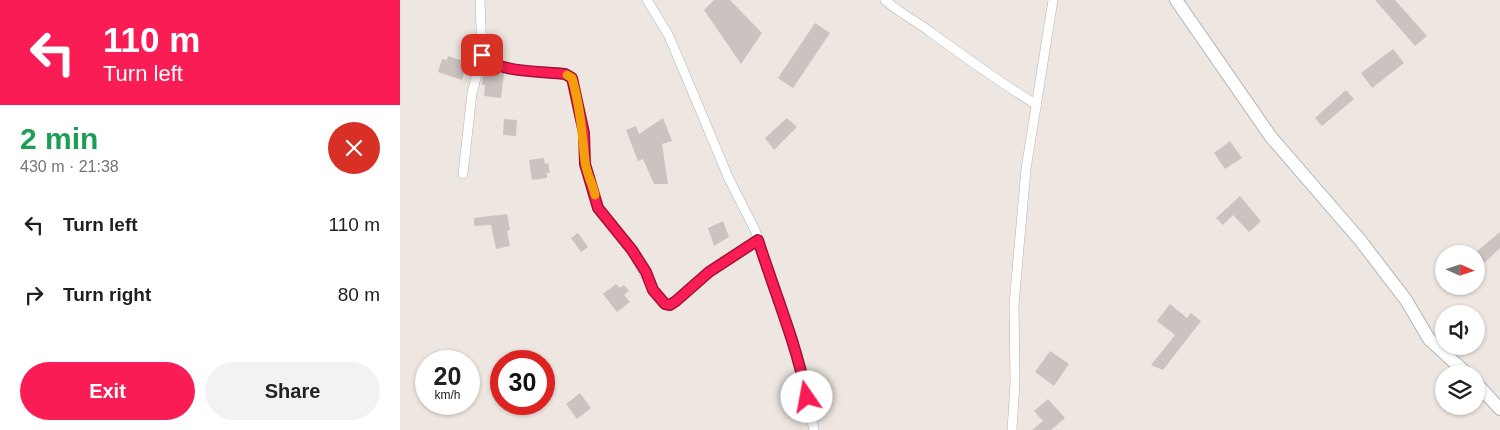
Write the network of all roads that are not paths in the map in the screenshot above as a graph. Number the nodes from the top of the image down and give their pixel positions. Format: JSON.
{"nodes":[{"id":1,"x":480,"y":0,"type":"edge"},
{"id":2,"x":646,"y":0,"type":"edge"},
{"id":3,"x":886,"y":0,"type":"edge"},
{"id":4,"x":1053,"y":0,"type":"edge"},
{"id":5,"x":1176,"y":0,"type":"edge"},
{"id":6,"x":482,"y":55,"type":"junction"},
{"id":7,"x":1036,"y":105,"type":"junction"},
{"id":8,"x":463,"y":174,"type":"dead end"},
{"id":9,"x":758,"y":240,"type":"junction"},
{"id":10,"x":1457,"y":365,"type":"edge"},
{"id":11,"x":1485,"y":393,"type":"edge"},
{"id":12,"x":1500,"y":409,"type":"edge"},
{"id":13,"x":814,"y":430,"type":"edge"},
{"id":14,"x":1012,"y":430,"type":"edge"}],
"edges":[{"from":1,"to":6,"type":"street"},
{"from":2,"to":9,"type":"street"},
{"from":3,"to":7,"type":"street"},
{"from":4,"to":7,"type":"street"},
{"from":5,"to":10,"type":"street"},
{"from":6,"to":8,"type":"street"},
{"from":6,"to":9,"type":"street"},
{"from":7,"to":14,"type":"street"},
{"from":9,"to":13,"type":"street"},
{"from":11,"to":12,"type":"street"}]}
